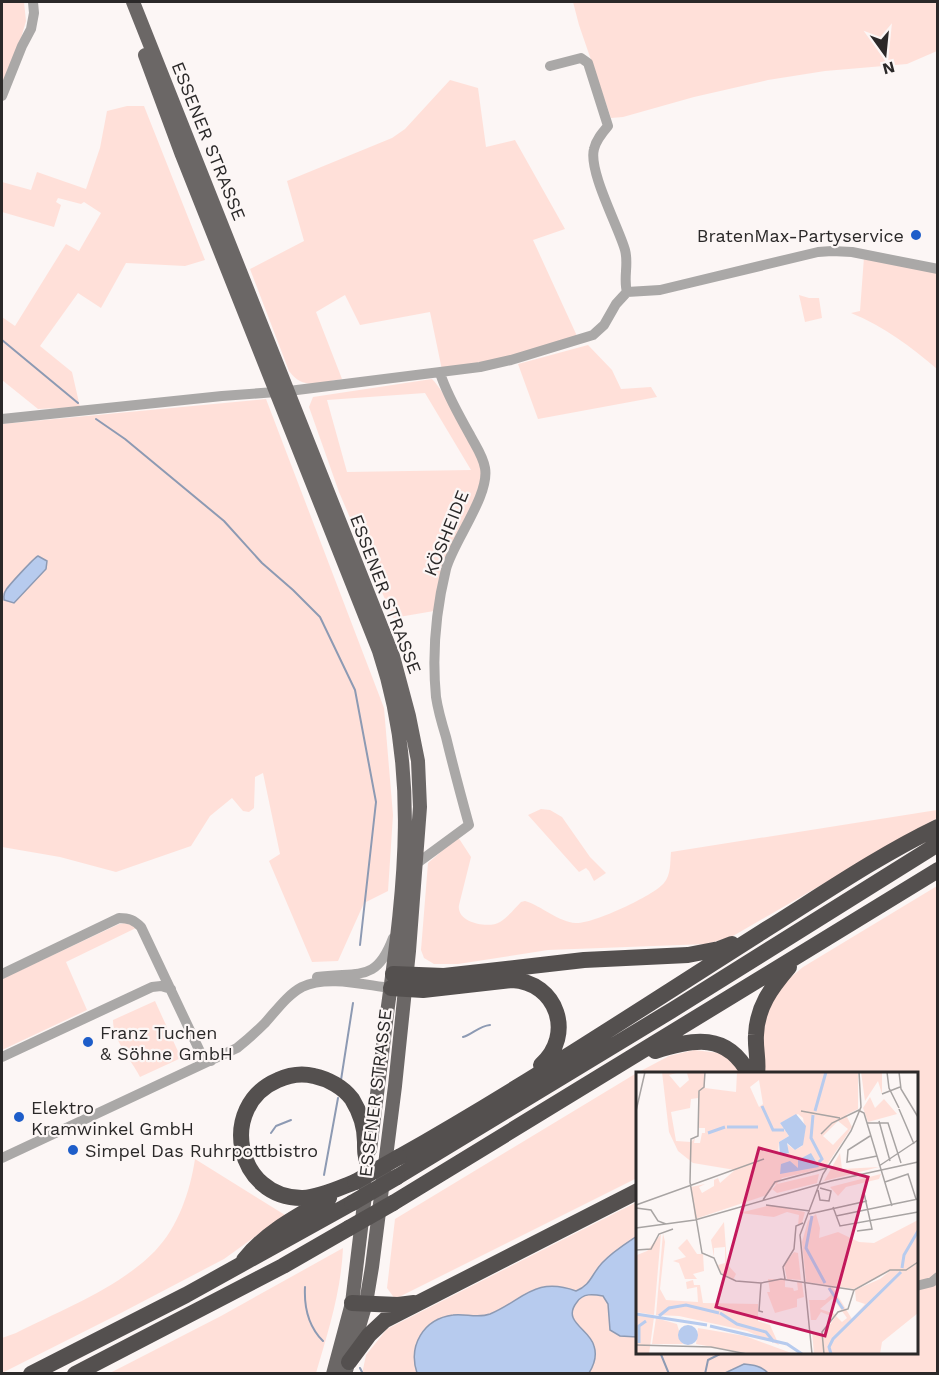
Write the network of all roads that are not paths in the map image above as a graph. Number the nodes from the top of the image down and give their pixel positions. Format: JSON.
{"nodes":[{"id":1,"x":33,"y":2,"type":"edge"},
{"id":2,"x":125,"y":2,"type":"edge"},
{"id":3,"x":134,"y":2,"type":"edge"},
{"id":4,"x":550,"y":66,"type":"dead end"},
{"id":5,"x":2,"y":96,"type":"edge"},
{"id":6,"x":938,"y":269,"type":"edge"},
{"id":7,"x":627,"y":292,"type":"junction"},
{"id":8,"x":440,"y":373,"type":"junction"},
{"id":9,"x":283,"y":392,"type":"junction"},
{"id":10,"x":2,"y":419,"type":"edge"},
{"id":11,"x":938,"y":827,"type":"edge"},
{"id":12,"x":938,"y":844,"type":"edge"},
{"id":13,"x":416,"y":864,"type":"junction"},
{"id":14,"x":938,"y":870,"type":"edge"},
{"id":15,"x":399,"y":923,"type":"junction"},
{"id":16,"x":761,"y":934,"type":"junction"},
{"id":17,"x":799,"y":954,"type":"junction"},
{"id":18,"x":2,"y":974,"type":"edge"},
{"id":19,"x":360,"y":974,"type":"junction"},
{"id":20,"x":399,"y":982,"type":"junction"},
{"id":21,"x":171,"y":989,"type":"junction"},
{"id":22,"x":277,"y":1010,"type":"junction"},
{"id":23,"x":2,"y":1057,"type":"edge"},
{"id":24,"x":211,"y":1060,"type":"junction"},
{"id":25,"x":629,"y":1060,"type":"junction"},
{"id":26,"x":748,"y":1072,"type":"edge"},
{"id":27,"x":757,"y":1072,"type":"edge"},
{"id":28,"x":485,"y":1106,"type":"junction"},
{"id":29,"x":2,"y":1158,"type":"edge"},
{"id":30,"x":368,"y":1164,"type":"junction"},
{"id":31,"x":355,"y":1182,"type":"junction"},
{"id":32,"x":636,"y":1192,"type":"edge"},
{"id":33,"x":237,"y":1268,"type":"junction"},
{"id":34,"x":938,"y":1277,"type":"edge"},
{"id":35,"x":918,"y":1286,"type":"edge"},
{"id":36,"x":418,"y":1303,"type":"junction"},
{"id":37,"x":361,"y":1306,"type":"junction"},
{"id":38,"x":385,"y":1320,"type":"junction"},
{"id":39,"x":347,"y":1368,"type":"edge"},
{"id":40,"x":31,"y":1374,"type":"edge"},
{"id":41,"x":75,"y":1374,"type":"edge"},
{"id":42,"x":333,"y":1374,"type":"edge"}],
"edges":[{"from":1,"to":5,"type":"street"},
{"from":2,"to":9,"type":"main road","name":"ESSENER STRASSE"},
{"from":3,"to":9,"type":"main road","name":"ESSENER STRASSE"},
{"from":4,"to":7,"type":"street"},
{"from":6,"to":7,"type":"street"},
{"from":7,"to":8,"type":"street"},
{"from":8,"to":9,"type":"street"},
{"from":8,"to":13,"type":"street","name":"KÖSHEIDE"},
{"from":9,"to":10,"type":"street"},
{"from":9,"to":13,"type":"main road","name":"ESSENER STRASSE"},
{"from":9,"to":15,"type":"main road","name":"ESSENER STRASSE"},
{"from":11,"to":16,"type":"highway"},
{"from":12,"to":33,"type":"highway","bridge":true},
{"from":13,"to":20,"type":"main road","name":"ESSENER STRASSE"},
{"from":14,"to":17,"type":"highway"},
{"from":15,"to":19,"type":"street"},
{"from":15,"to":20,"type":"main road","name":"ESSENER STRASSE"},
{"from":16,"to":20,"type":"highway"},
{"from":16,"to":28,"type":"highway"},
{"from":17,"to":25,"type":"highway"},
{"from":17,"to":27,"type":"highway"},
{"from":18,"to":21,"type":"street"},
{"from":19,"to":20,"type":"street"},
{"from":19,"to":22,"type":"street"},
{"from":20,"to":22,"type":"street"},
{"from":20,"to":28,"type":"highway"},
{"from":20,"to":30,"type":"main road","name":"ESSENER STRASSE"},
{"from":20,"to":37,"type":"main road","name":"ESSENER STRASSE"},
{"from":21,"to":23,"type":"street"},
{"from":21,"to":24,"type":"street"},
{"from":22,"to":24,"type":"street"},
{"from":24,"to":29,"type":"street"},
{"from":25,"to":26,"type":"highway"},
{"from":25,"to":41,"type":"highway","bridge":true},
{"from":28,"to":31,"type":"highway","bridge":true},
{"from":30,"to":31,"type":"highway"},
{"from":30,"to":37,"type":"main road","name":"ESSENER STRASSE"},
{"from":31,"to":33,"type":"highway"},
{"from":32,"to":36,"type":"highway"},
{"from":33,"to":40,"type":"highway"},
{"from":34,"to":35,"type":"street"},
{"from":36,"to":37,"type":"highway"},
{"from":36,"to":38,"type":"highway"},
{"from":37,"to":38,"type":"highway"},
{"from":37,"to":39,"type":"main road","name":"ESSENER STRASSE"},
{"from":37,"to":42,"type":"main road","name":"ESSENER STRASSE"},
{"from":38,"to":39,"type":"highway"}]}
